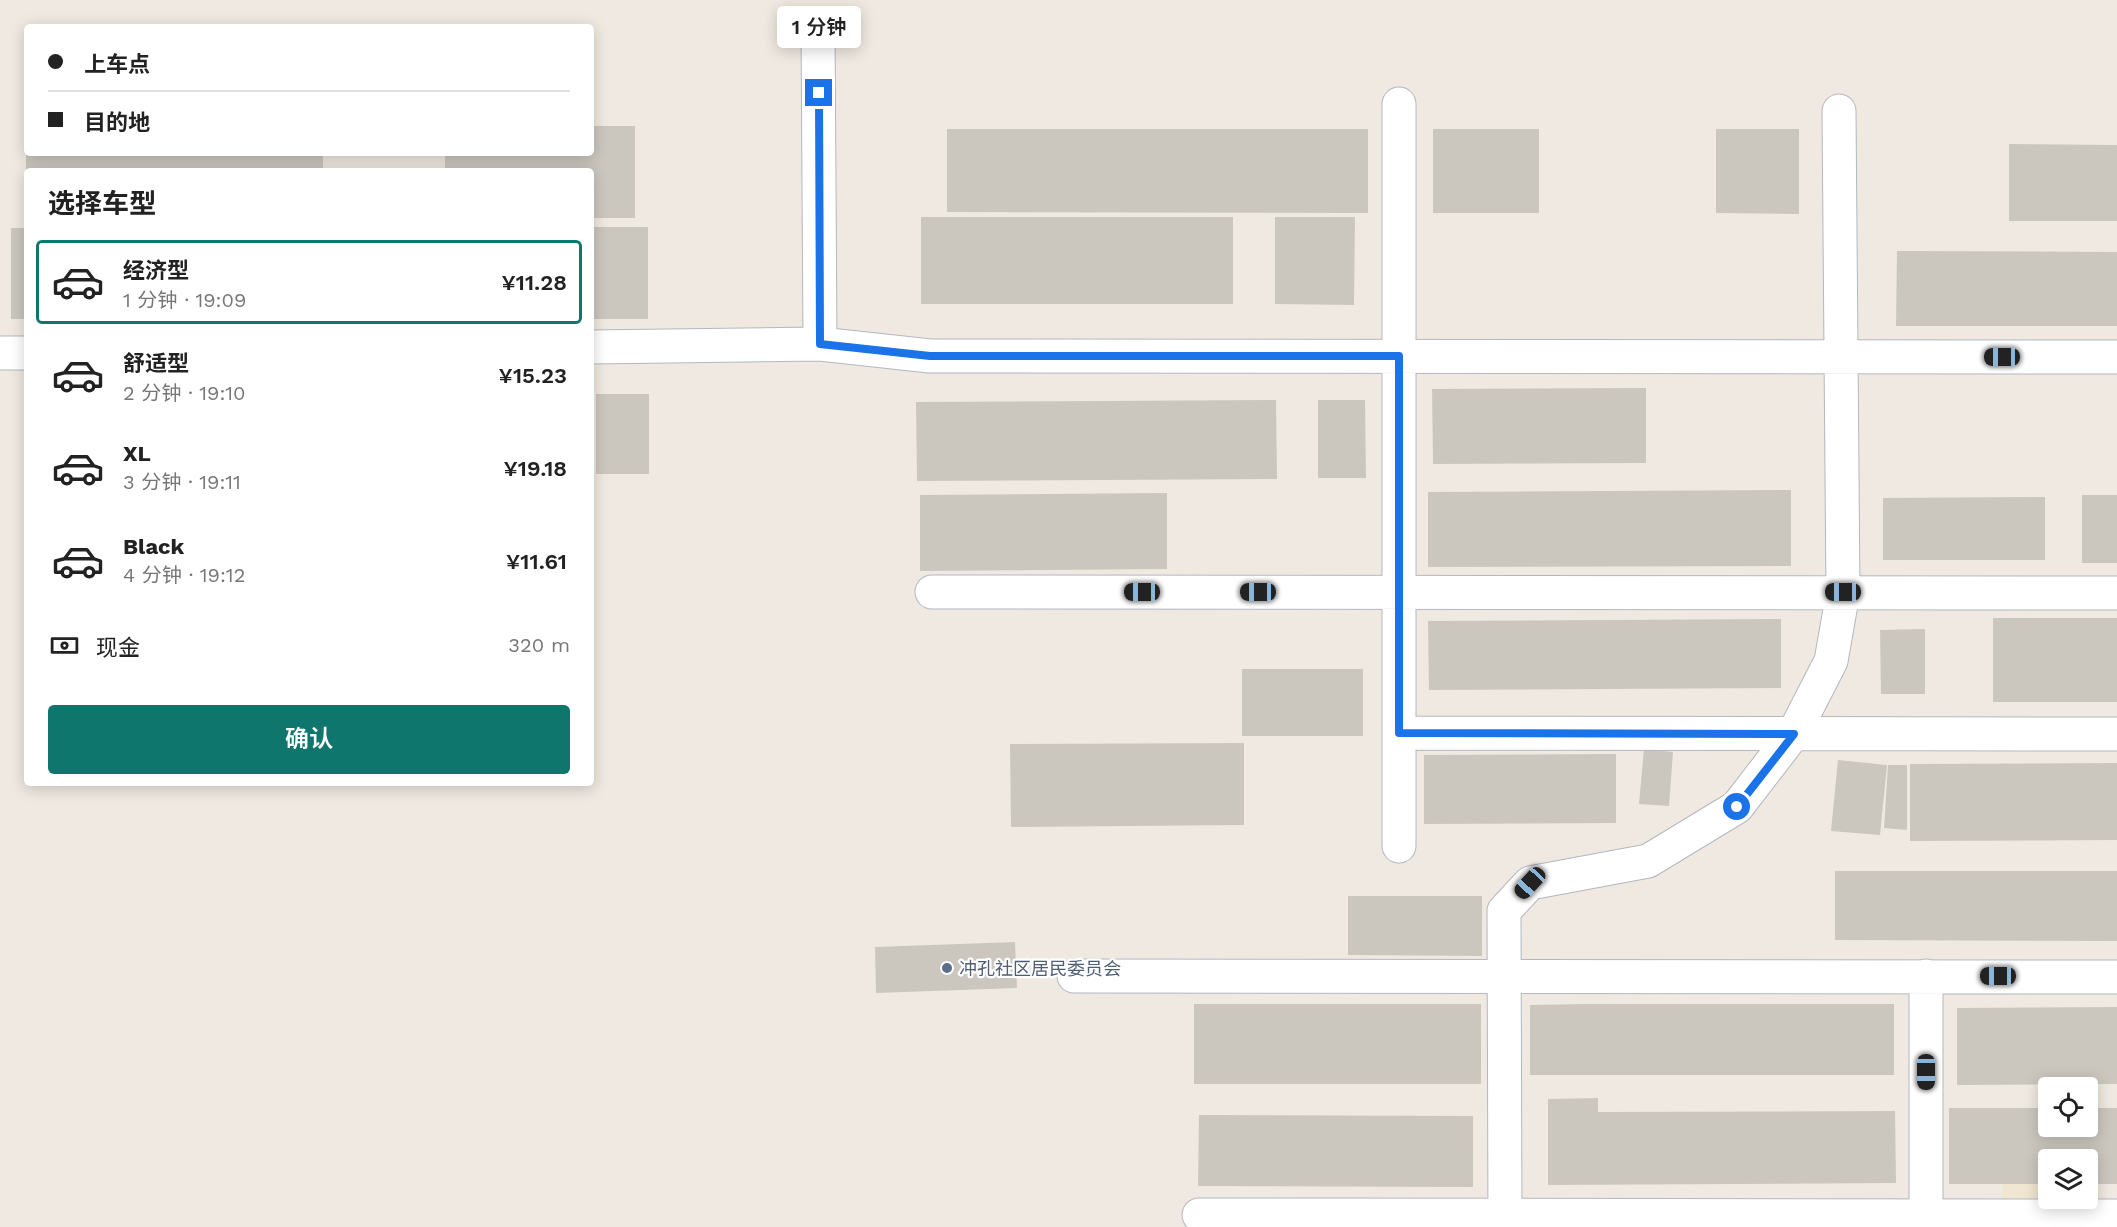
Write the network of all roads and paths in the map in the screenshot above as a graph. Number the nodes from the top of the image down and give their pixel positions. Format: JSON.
{"nodes":[{"id":1,"x":818,"y":24,"type":"dead end"},
{"id":2,"x":1399,"y":104,"type":"dead end"},
{"id":3,"x":1839,"y":111,"type":"dead end"},
{"id":4,"x":820,"y":344,"type":"junction"},
{"id":5,"x":594,"y":347,"type":"edge"},
{"id":6,"x":1399,"y":356,"type":"junction"},
{"id":7,"x":1841,"y":357,"type":"junction"},
{"id":8,"x":2117,"y":357,"type":"edge"},
{"id":9,"x":932,"y":592,"type":"dead end"},
{"id":10,"x":1399,"y":592,"type":"junction"},
{"id":11,"x":1843,"y":592,"type":"junction"},
{"id":12,"x":2117,"y":593,"type":"edge"},
{"id":13,"x":1399,"y":733,"type":"junction"},
{"id":14,"x":1794,"y":734,"type":"junction"},
{"id":15,"x":2117,"y":734,"type":"edge"},
{"id":16,"x":1399,"y":846,"type":"dead end"},
{"id":17,"x":1074,"y":976,"type":"dead end"},
{"id":18,"x":1505,"y":976,"type":"junction"},
{"id":19,"x":1926,"y":976,"type":"junction"},
{"id":20,"x":2117,"y":976,"type":"edge"},
{"id":21,"x":1199,"y":1215,"type":"dead end"},
{"id":22,"x":1926,"y":1215,"type":"junction"},
{"id":23,"x":2117,"y":1216,"type":"edge"},
{"id":24,"x":1505,"y":1221,"type":"edge"}],
"edges":[{"from":1,"to":4,"type":"lane"},
{"from":2,"to":6,"type":"lane"},
{"from":3,"to":7,"type":"lane"},
{"from":4,"to":5,"type":"lane"},
{"from":4,"to":6,"type":"lane"},
{"from":6,"to":7,"type":"lane"},
{"from":6,"to":10,"type":"lane"},
{"from":7,"to":8,"type":"lane"},
{"from":7,"to":11,"type":"lane"},
{"from":9,"to":10,"type":"lane"},
{"from":10,"to":11,"type":"lane"},
{"from":10,"to":13,"type":"lane"},
{"from":11,"to":12,"type":"lane"},
{"from":11,"to":14,"type":"lane"},
{"from":13,"to":14,"type":"lane"},
{"from":13,"to":16,"type":"lane"},
{"from":14,"to":15,"type":"lane"},
{"from":14,"to":18,"type":"lane"},
{"from":17,"to":18,"type":"lane"},
{"from":18,"to":19,"type":"lane"},
{"from":18,"to":24,"type":"lane"},
{"from":19,"to":20,"type":"lane"},
{"from":19,"to":22,"type":"lane"},
{"from":21,"to":24,"type":"lane"},
{"from":22,"to":23,"type":"lane"},
{"from":22,"to":24,"type":"lane"}]}
